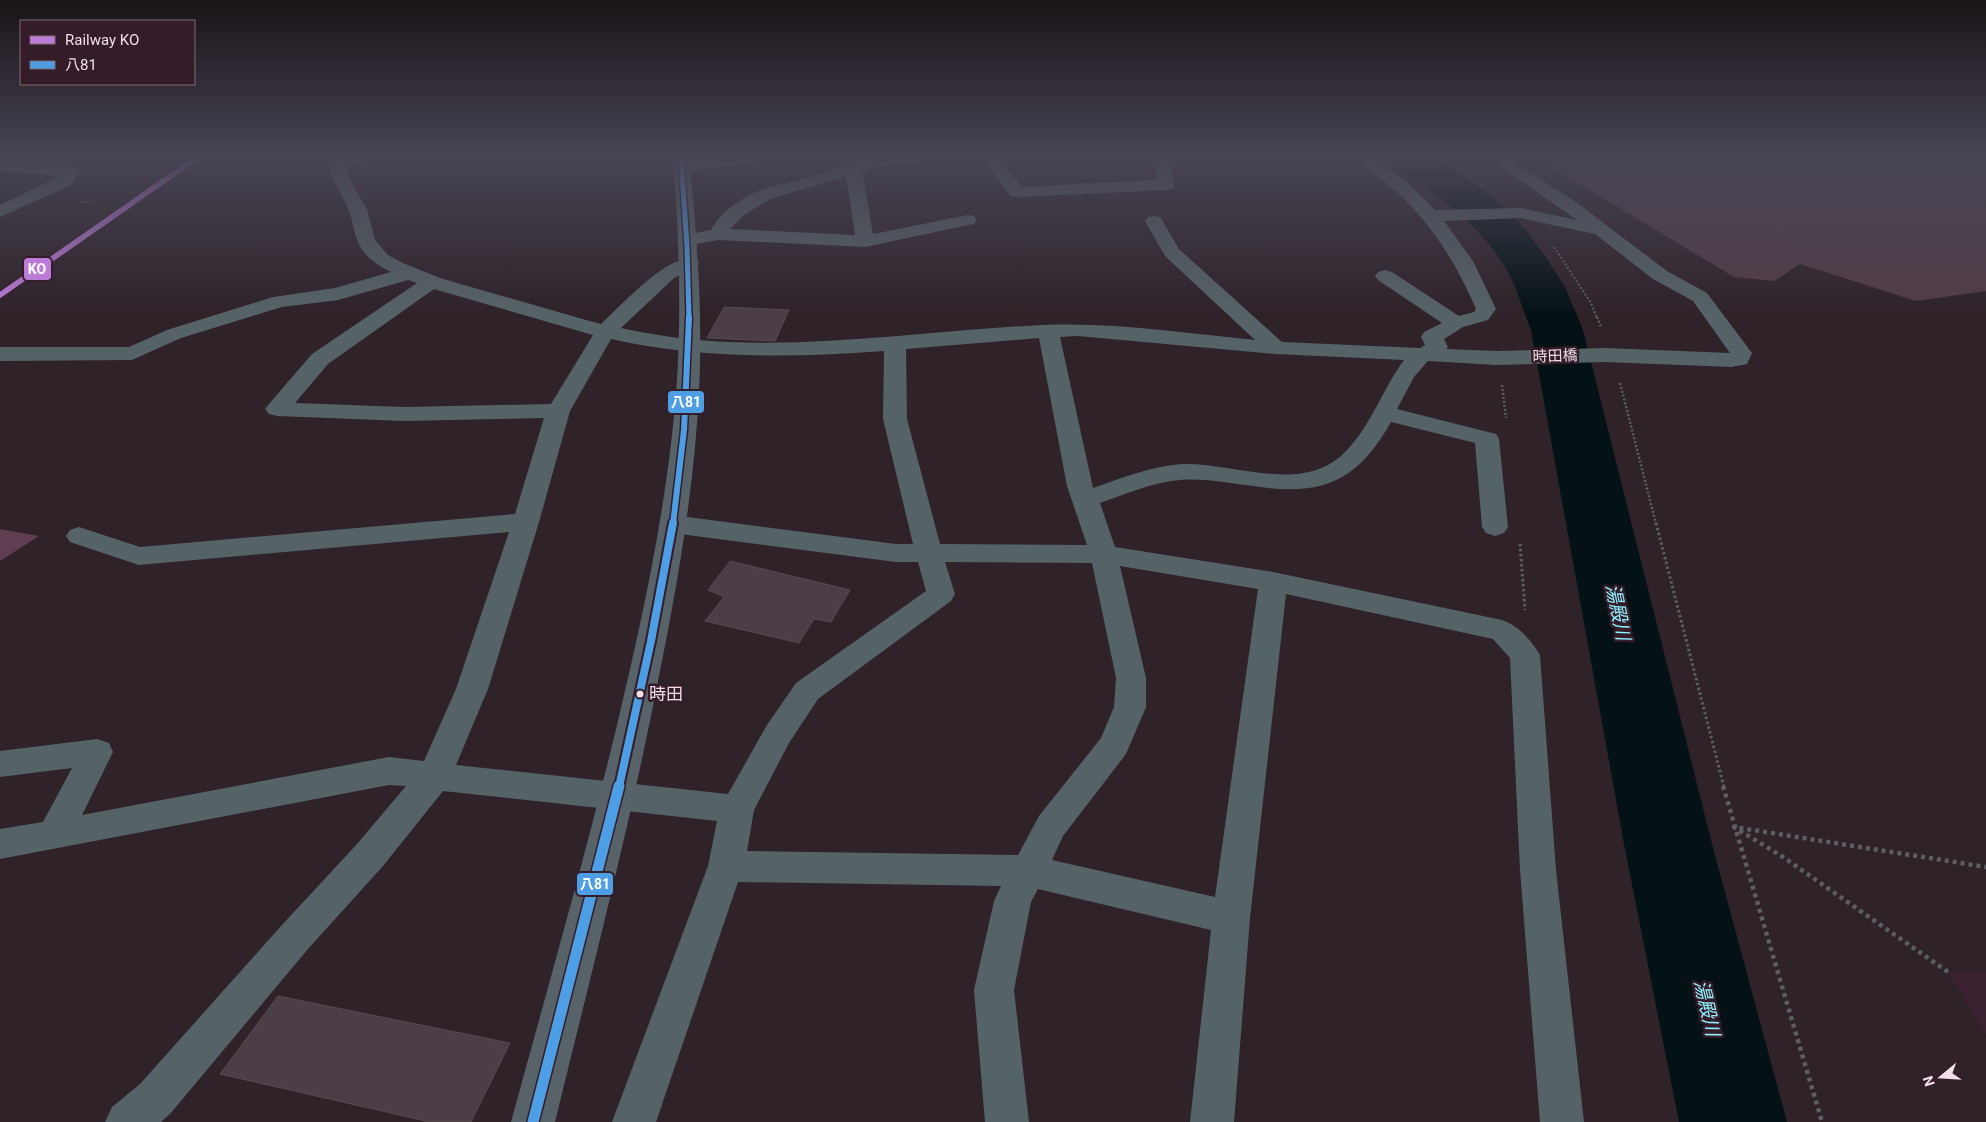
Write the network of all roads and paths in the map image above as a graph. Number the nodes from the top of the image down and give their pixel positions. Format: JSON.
{"nodes":[{"id":1,"x":357,"y":209,"type":"edge"},
{"id":2,"x":684,"y":209,"type":"edge"},
{"id":3,"x":740,"y":209,"type":"edge"},
{"id":4,"x":860,"y":209,"type":"edge"},
{"id":5,"x":1425,"y":209,"type":"edge"},
{"id":6,"x":1499,"y":209,"type":"edge"},
{"id":7,"x":1514,"y":209,"type":"edge"},
{"id":8,"x":1517,"y":209,"type":"edge"},
{"id":9,"x":1574,"y":209,"type":"edge"},
{"id":10,"x":1433,"y":216,"type":"junction"},
{"id":11,"x":968,"y":220,"type":"dead end"},
{"id":12,"x":1154,"y":221,"type":"dead end"},
{"id":13,"x":1601,"y":231,"type":"junction"},
{"id":14,"x":718,"y":234,"type":"junction"},
{"id":15,"x":865,"y":241,"type":"junction"},
{"id":16,"x":687,"y":251,"type":"junction"},
{"id":17,"x":1385,"y":276,"type":"dead end"},
{"id":18,"x":421,"y":277,"type":"junction"},
{"id":19,"x":1456,"y":323,"type":"junction"},
{"id":20,"x":1048,"y":331,"type":"junction"},
{"id":21,"x":605,"y":332,"type":"junction"},
{"id":22,"x":689,"y":344,"type":"junction"},
{"id":23,"x":895,"y":344,"type":"junction"},
{"id":24,"x":1276,"y":348,"type":"junction"},
{"id":25,"x":0,"y":354,"type":"edge"},
{"id":26,"x":1425,"y":354,"type":"junction"},
{"id":27,"x":1609,"y":355,"type":"junction"},
{"id":28,"x":558,"y":411,"type":"junction"},
{"id":29,"x":1384,"y":413,"type":"junction"},
{"id":30,"x":1086,"y":499,"type":"junction"},
{"id":31,"x":526,"y":522,"type":"junction"},
{"id":32,"x":672,"y":524,"type":"junction"},
{"id":33,"x":1495,"y":527,"type":"dead end"},
{"id":34,"x":79,"y":536,"type":"dead end"},
{"id":35,"x":929,"y":554,"type":"junction"},
{"id":36,"x":1104,"y":554,"type":"junction"},
{"id":37,"x":1273,"y":582,"type":"junction"},
{"id":38,"x":0,"y":764,"type":"edge"},
{"id":39,"x":434,"y":777,"type":"junction"},
{"id":40,"x":616,"y":797,"type":"junction"},
{"id":41,"x":737,"y":809,"type":"junction"},
{"id":42,"x":1734,"y":827,"type":"junction"},
{"id":43,"x":54,"y":835,"type":"junction"},
{"id":44,"x":0,"y":844,"type":"edge"},
{"id":45,"x":726,"y":866,"type":"junction"},
{"id":46,"x":1986,"y":867,"type":"edge"},
{"id":47,"x":1029,"y":871,"type":"junction"},
{"id":48,"x":1232,"y":918,"type":"junction"},
{"id":49,"x":1948,"y":972,"type":"dead end"},
{"id":50,"x":1215,"y":1121,"type":"edge"},
{"id":51,"x":126,"y":1122,"type":"edge"},
{"id":52,"x":533,"y":1122,"type":"edge"},
{"id":53,"x":634,"y":1122,"type":"edge"},
{"id":54,"x":1007,"y":1122,"type":"edge"},
{"id":55,"x":1562,"y":1122,"type":"edge"},
{"id":56,"x":1822,"y":1122,"type":"edge"}],
"edges":[{"from":1,"to":18,"type":"street","name":"時田橋"},
{"from":2,"to":16,"type":"main road"},
{"from":3,"to":14,"type":"street"},
{"from":4,"to":15,"type":"street"},
{"from":5,"to":10,"type":"street"},
{"from":6,"to":10,"type":"street"},
{"from":7,"to":27,"type":"path"},
{"from":8,"to":13,"type":"street"},
{"from":9,"to":13,"type":"street"},
{"from":10,"to":19,"type":"street"},
{"from":11,"to":15,"type":"street"},
{"from":12,"to":24,"type":"street"},
{"from":13,"to":27,"type":"street","name":"時田橋"},
{"from":14,"to":15,"type":"street"},
{"from":14,"to":16,"type":"street"},
{"from":16,"to":21,"type":"street"},
{"from":16,"to":22,"type":"main road"},
{"from":17,"to":19,"type":"street"},
{"from":18,"to":21,"type":"street","name":"時田橋"},
{"from":18,"to":25,"type":"street"},
{"from":18,"to":28,"type":"street"},
{"from":19,"to":26,"type":"street"},
{"from":20,"to":23,"type":"street","name":"時田橋"},
{"from":20,"to":24,"type":"street","name":"時田橋"},
{"from":20,"to":30,"type":"street"},
{"from":21,"to":22,"type":"street","name":"時田橋"},
{"from":21,"to":28,"type":"street"},
{"from":22,"to":23,"type":"street","name":"時田橋"},
{"from":22,"to":32,"type":"main road"},
{"from":23,"to":35,"type":"street"},
{"from":24,"to":26,"type":"street","name":"時田橋"},
{"from":26,"to":27,"type":"street","name":"時田橋"},
{"from":26,"to":29,"type":"street"},
{"from":27,"to":42,"type":"path"},
{"from":28,"to":31,"type":"street"},
{"from":29,"to":30,"type":"street"},
{"from":29,"to":33,"type":"street"},
{"from":30,"to":36,"type":"street"},
{"from":31,"to":34,"type":"street"},
{"from":31,"to":39,"type":"street"},
{"from":32,"to":35,"type":"street"},
{"from":32,"to":40,"type":"main road"},
{"from":35,"to":36,"type":"street"},
{"from":35,"to":41,"type":"street"},
{"from":36,"to":37,"type":"street"},
{"from":36,"to":47,"type":"street"},
{"from":37,"to":48,"type":"street"},
{"from":37,"to":55,"type":"street"},
{"from":38,"to":43,"type":"street"},
{"from":39,"to":40,"type":"street"},
{"from":39,"to":43,"type":"street"},
{"from":39,"to":51,"type":"street"},
{"from":40,"to":41,"type":"street"},
{"from":40,"to":52,"type":"main road"},
{"from":41,"to":45,"type":"street"},
{"from":42,"to":46,"type":"path"},
{"from":42,"to":49,"type":"path"},
{"from":42,"to":56,"type":"path"},
{"from":43,"to":44,"type":"street"},
{"from":45,"to":47,"type":"street"},
{"from":45,"to":53,"type":"street"},
{"from":47,"to":48,"type":"street"},
{"from":47,"to":54,"type":"street"},
{"from":48,"to":50,"type":"street"}]}
